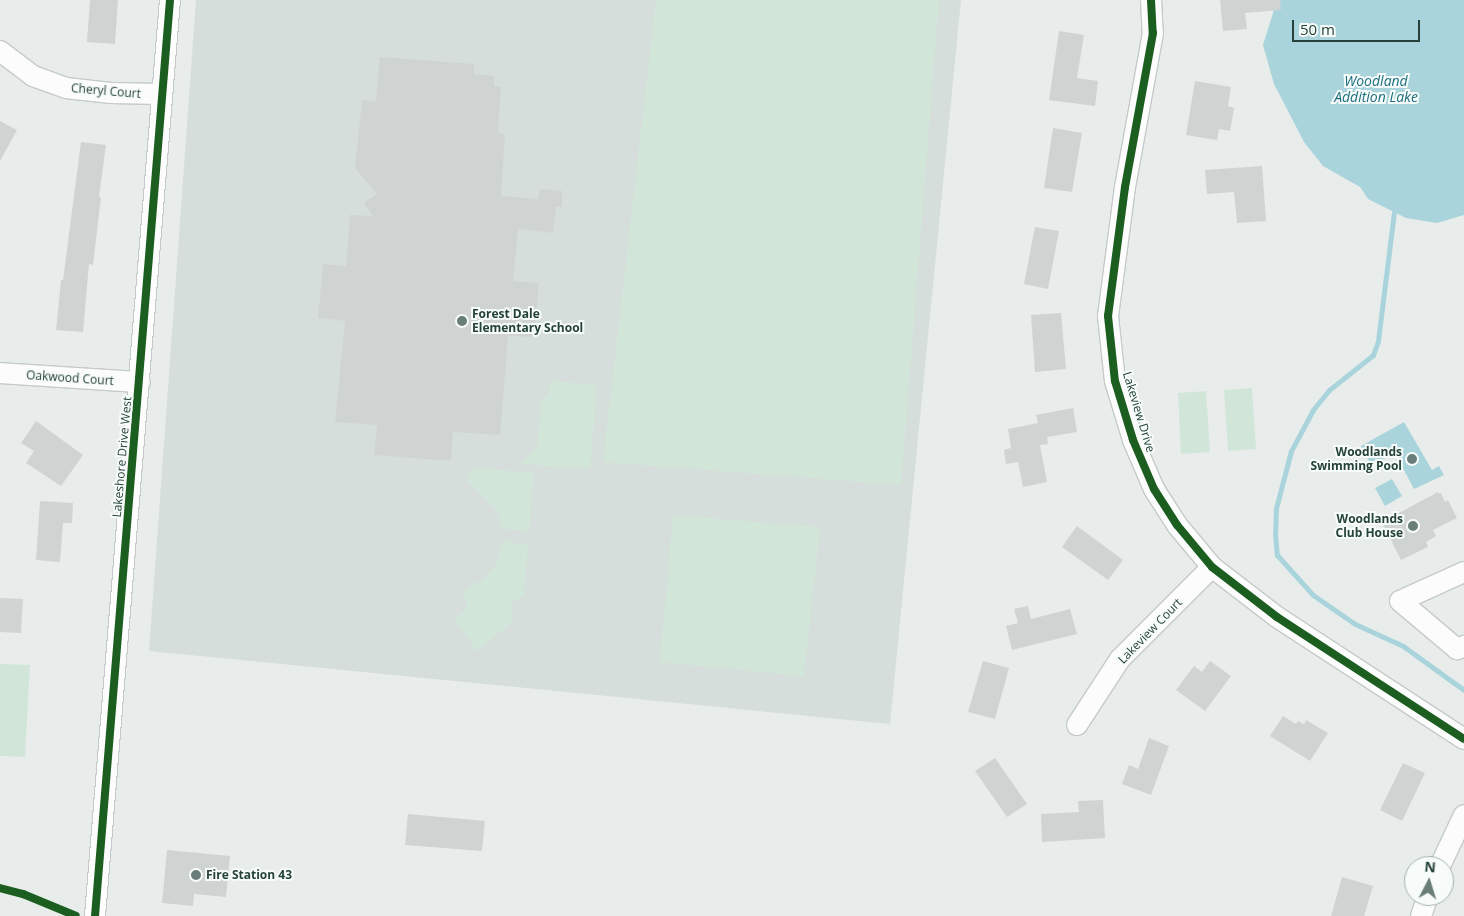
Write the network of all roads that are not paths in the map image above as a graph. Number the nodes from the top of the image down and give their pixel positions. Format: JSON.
{"nodes":[{"id":1,"x":170,"y":0,"type":"edge"},
{"id":2,"x":1152,"y":0,"type":"edge"},
{"id":3,"x":0,"y":51,"type":"edge"},
{"id":4,"x":162,"y":94,"type":"junction"},
{"id":5,"x":0,"y":373,"type":"edge"},
{"id":6,"x":140,"y":382,"type":"junction"},
{"id":7,"x":1212,"y":567,"type":"junction"},
{"id":8,"x":1464,"y":572,"type":"edge"},
{"id":9,"x":1464,"y":646,"type":"edge"},
{"id":10,"x":1078,"y":725,"type":"dead end"},
{"id":11,"x":1464,"y":739,"type":"edge"},
{"id":12,"x":1464,"y":815,"type":"edge"},
{"id":13,"x":1445,"y":856,"type":"edge"},
{"id":14,"x":95,"y":916,"type":"edge"}],
"edges":[{"from":1,"to":4,"type":"street","name":"Lakeshore Drive West"},
{"from":2,"to":7,"type":"street","name":"Lakeview Drive"},
{"from":3,"to":4,"type":"street","name":"Cheryl Court"},
{"from":4,"to":6,"type":"street","name":"Lakeshore Drive West"},
{"from":5,"to":6,"type":"street","name":"Oakwood Court"},
{"from":6,"to":14,"type":"street","name":"Lakeshore Drive West"},
{"from":7,"to":10,"type":"street","name":"Lakeview Court"},
{"from":7,"to":11,"type":"street","name":"Lakeview Drive"},
{"from":8,"to":9,"type":"street"},
{"from":12,"to":13,"type":"street"}]}
